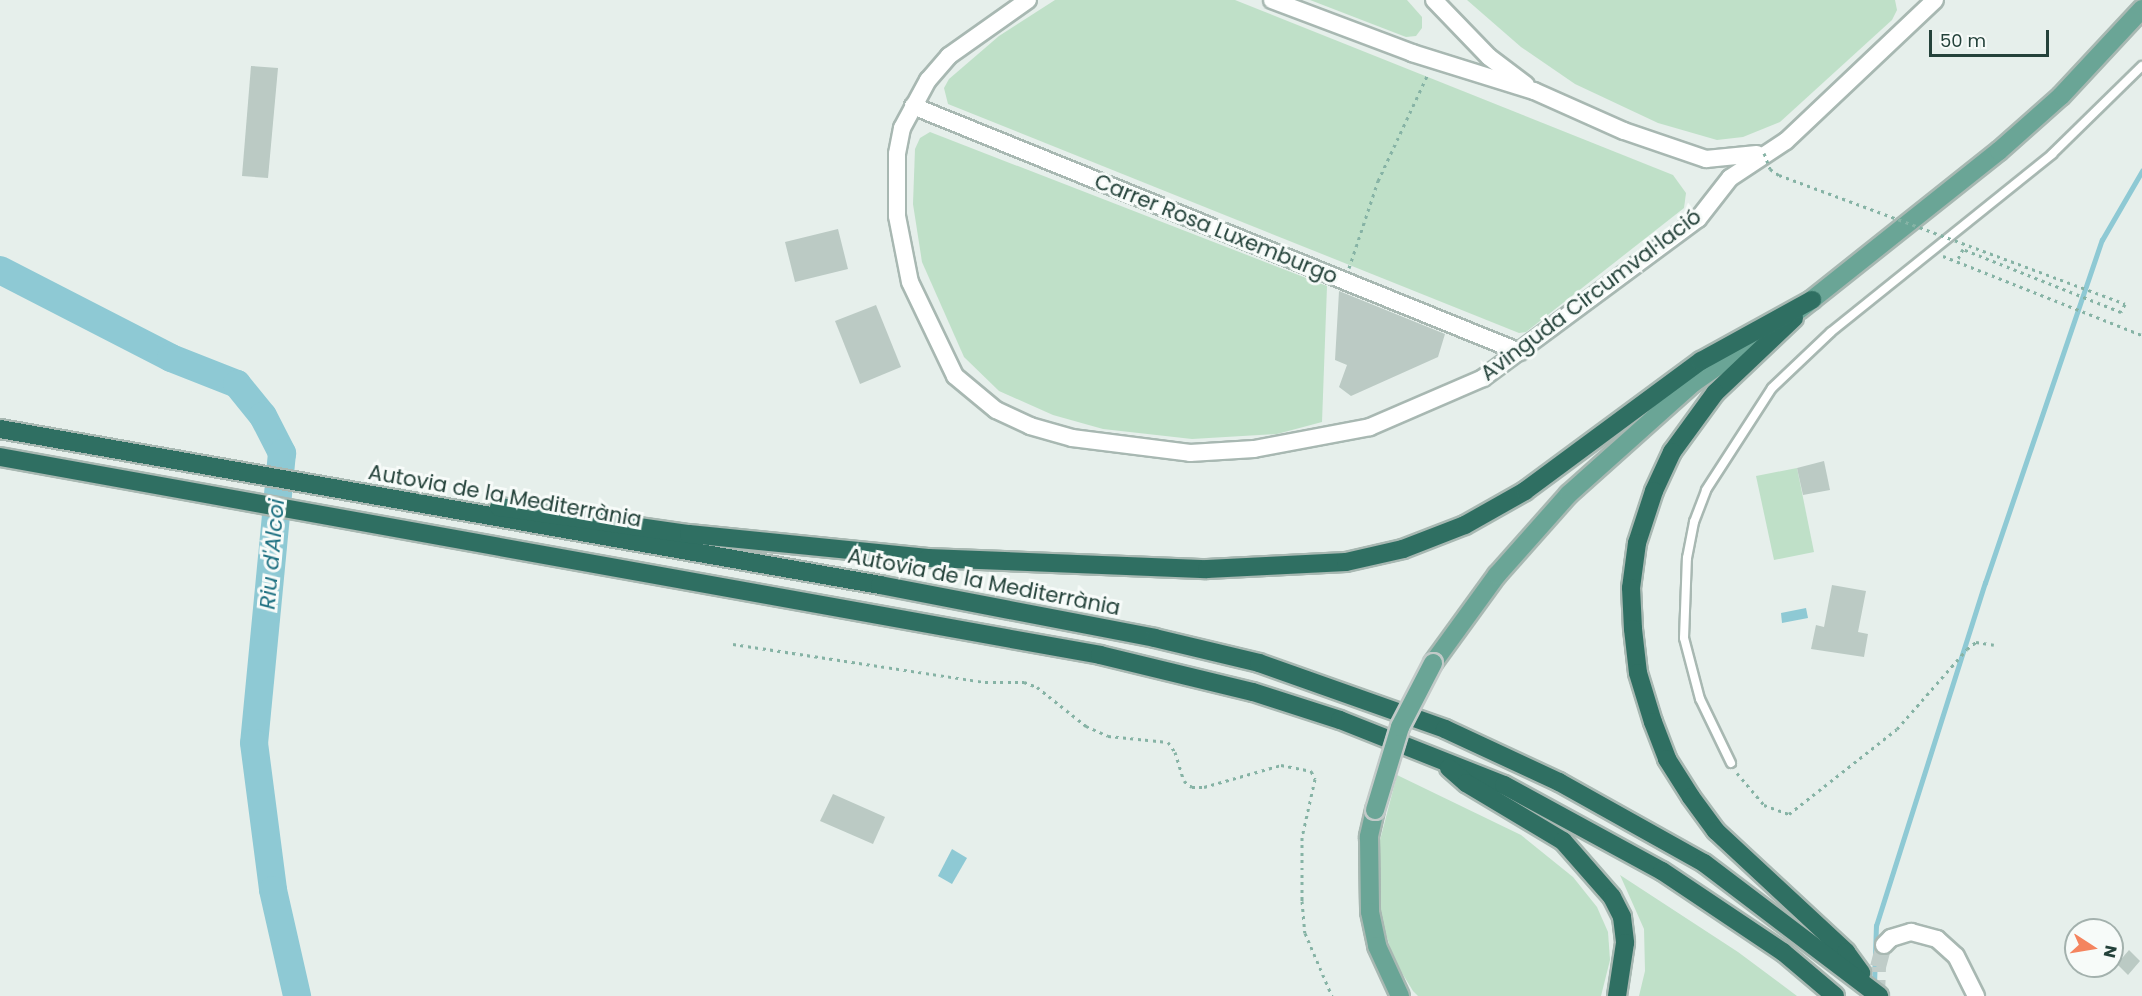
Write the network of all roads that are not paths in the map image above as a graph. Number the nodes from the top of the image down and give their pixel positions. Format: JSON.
{"nodes":[{"id":1,"x":1028,"y":0,"type":"edge"},
{"id":2,"x":1272,"y":0,"type":"edge"},
{"id":3,"x":1434,"y":0,"type":"edge"},
{"id":4,"x":1935,"y":0,"type":"edge"},
{"id":5,"x":2142,"y":9,"type":"edge"},
{"id":6,"x":2142,"y":66,"type":"edge"},
{"id":7,"x":1534,"y":91,"type":"junction"},
{"id":8,"x":913,"y":106,"type":"junction"},
{"id":9,"x":1764,"y":153,"type":"junction"},
{"id":10,"x":1812,"y":300,"type":"junction"},
{"id":11,"x":1520,"y":352,"type":"junction"},
{"id":12,"x":0,"y":429,"type":"edge"},
{"id":13,"x":0,"y":457,"type":"edge"},
{"id":14,"x":645,"y":536,"type":"junction"},
{"id":15,"x":1439,"y":758,"type":"junction"},
{"id":16,"x":1731,"y":764,"type":"road end"},
{"id":17,"x":1884,"y":945,"type":"dead end"},
{"id":18,"x":1877,"y":994,"type":"edge"},
{"id":19,"x":1400,"y":996,"type":"edge"},
{"id":20,"x":1617,"y":996,"type":"edge"},
{"id":21,"x":1835,"y":996,"type":"edge"},
{"id":22,"x":1976,"y":996,"type":"edge"}],
"edges":[{"from":1,"to":8,"type":"street","name":"Avinguda Circumval·lació"},
{"from":2,"to":7,"type":"street"},
{"from":3,"to":7,"type":"street"},
{"from":4,"to":9,"type":"street","name":"Avinguda Circumval·lació"},
{"from":5,"to":10,"type":"main road"},
{"from":6,"to":16,"type":"lane"},
{"from":7,"to":9,"type":"street"},
{"from":8,"to":11,"type":"street","name":"Carrer Rosa Luxemburgo"},
{"from":8,"to":11,"type":"street","name":"Avinguda Circumval·lació"},
{"from":9,"to":11,"type":"street","name":"Avinguda Circumval·lació"},
{"from":10,"to":14,"type":"highway"},
{"from":10,"to":18,"type":"highway"},
{"from":10,"to":19,"type":"main road","bridge":true},
{"from":12,"to":14,"type":"highway","name":"Autovia de la Mediterrània"},
{"from":13,"to":15,"type":"highway"},
{"from":14,"to":18,"type":"highway","name":"Autovia de la Mediterrània"},
{"from":15,"to":20,"type":"highway"},
{"from":15,"to":21,"type":"highway"},
{"from":17,"to":22,"type":"street"}]}
